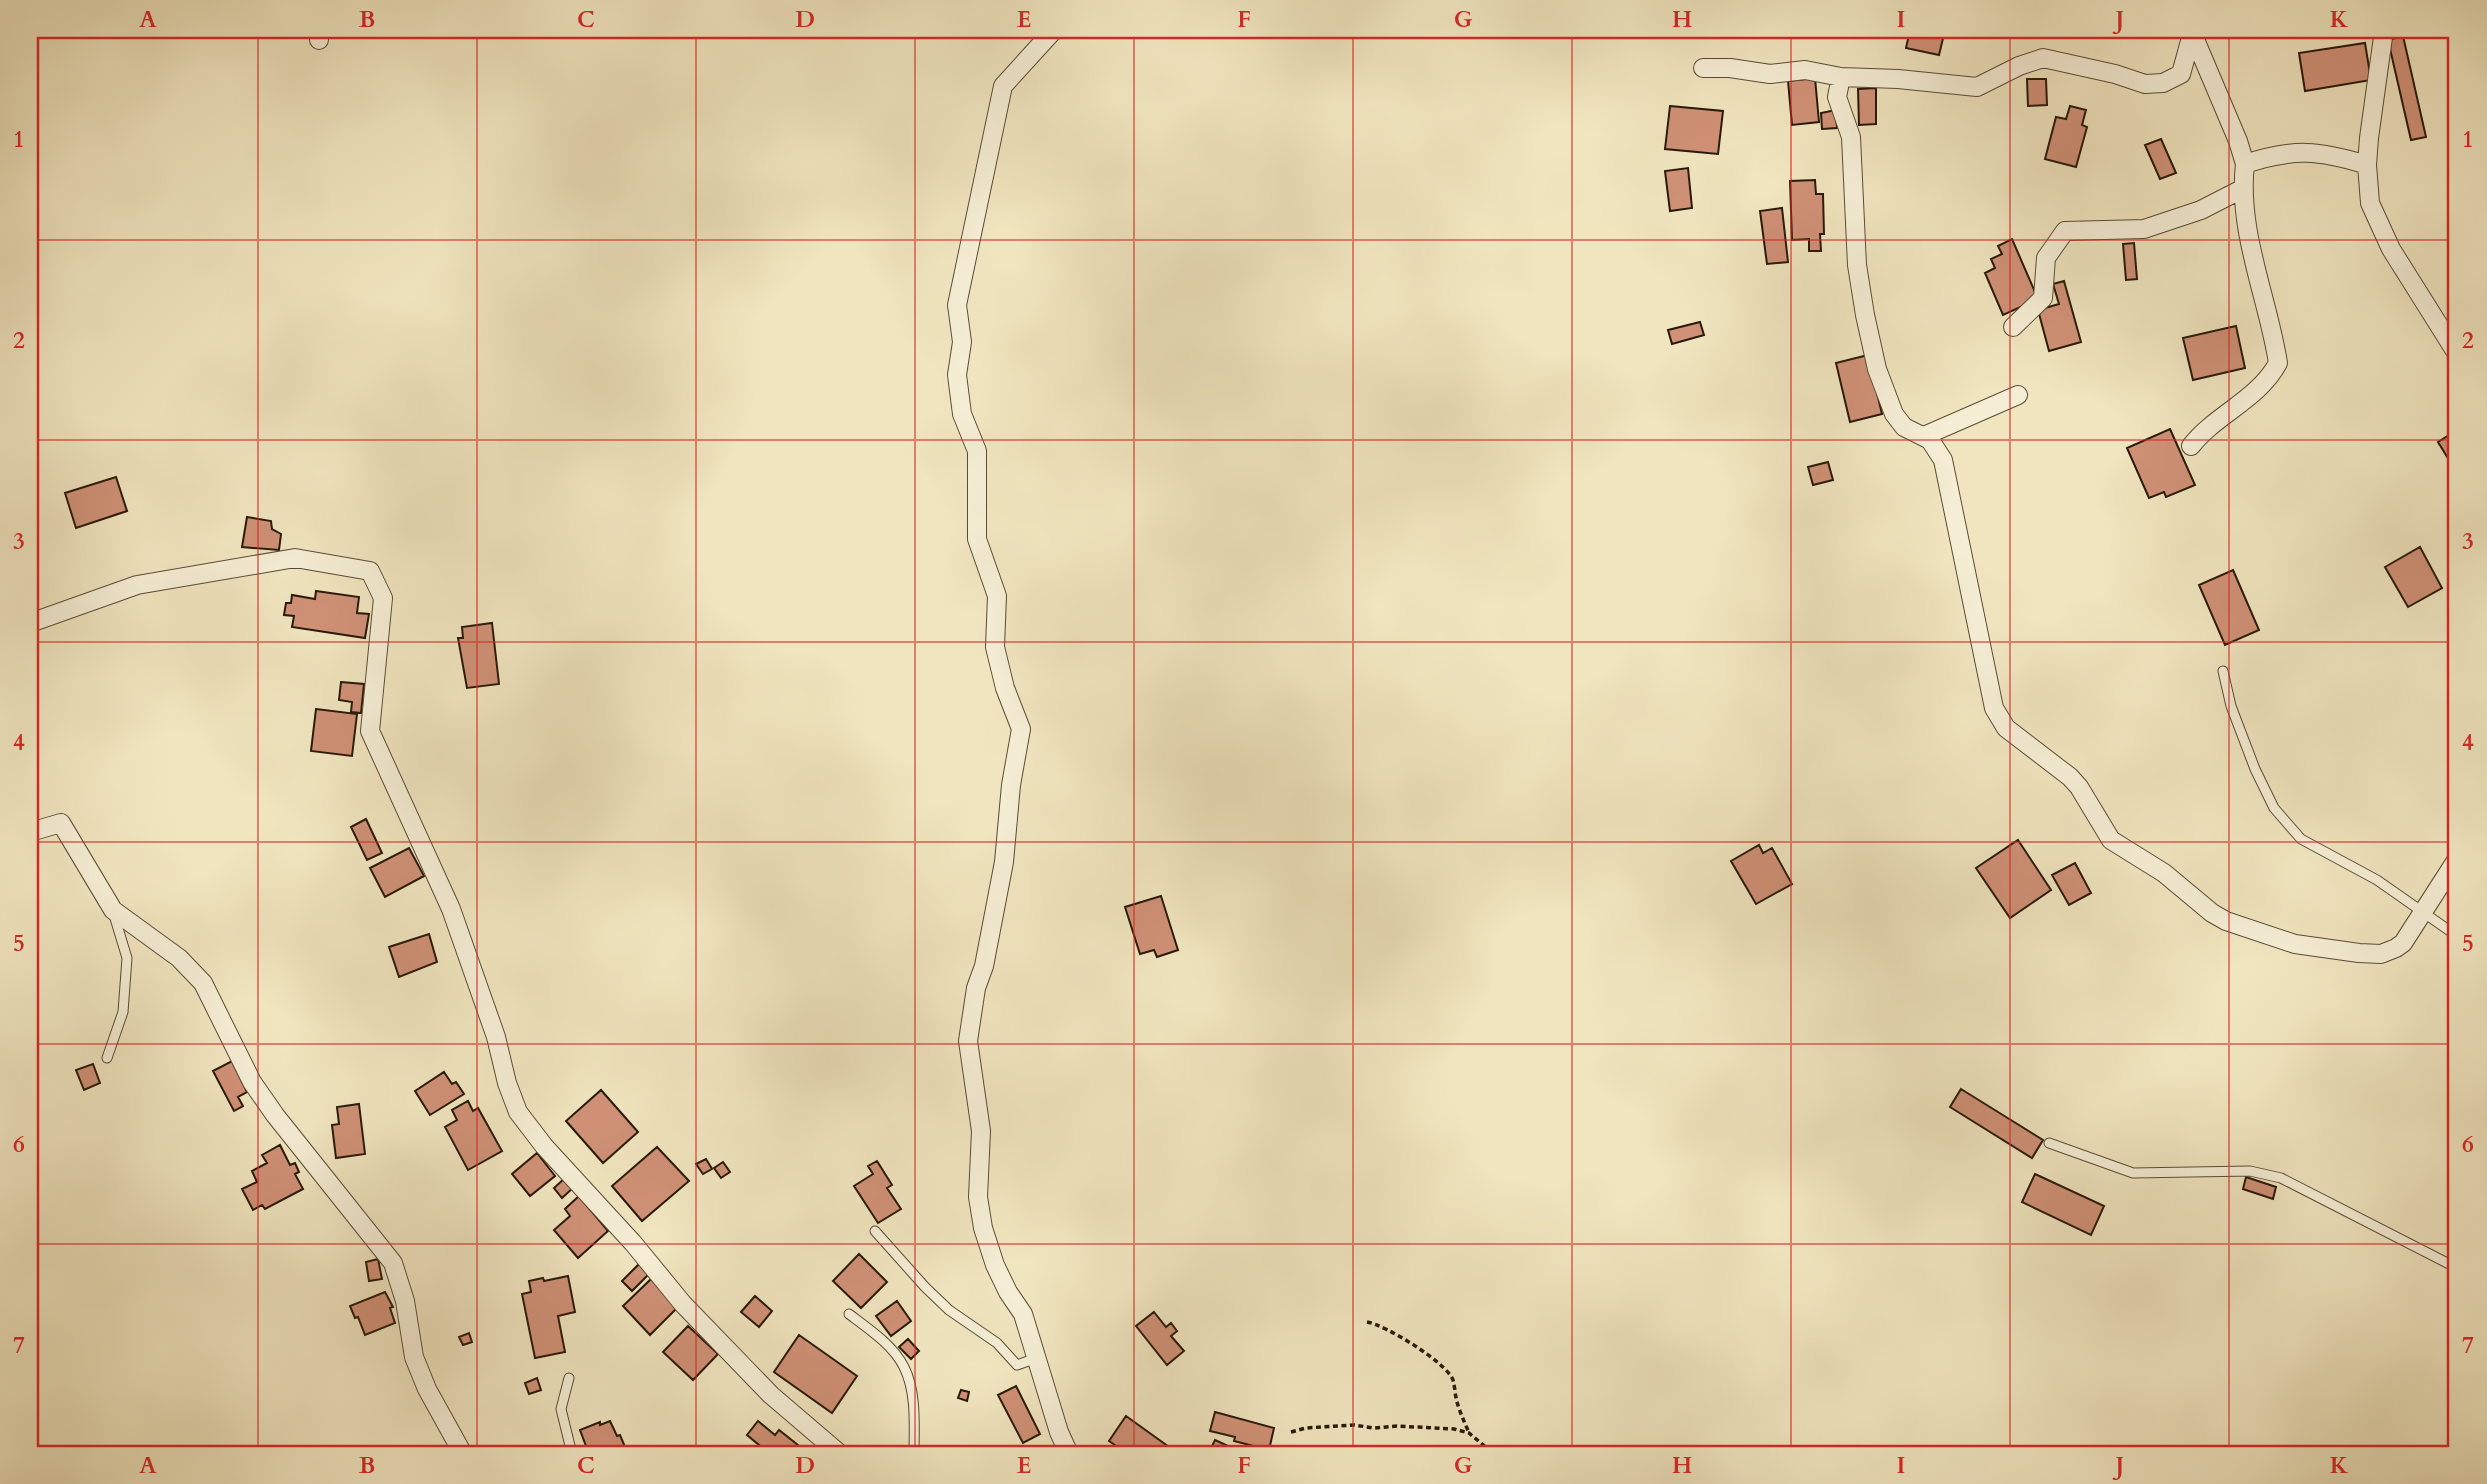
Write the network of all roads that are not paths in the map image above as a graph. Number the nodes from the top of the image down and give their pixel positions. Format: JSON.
{"nodes":[{"id":1,"x":1054,"y":30,"type":"edge"},
{"id":2,"x":2384,"y":30,"type":"edge"},
{"id":3,"x":2191,"y":32,"type":"edge"},
{"id":4,"x":1703,"y":68,"type":"dead end"},
{"id":5,"x":1841,"y":77,"type":"junction"},
{"id":6,"x":2245,"y":164,"type":"junction"},
{"id":7,"x":2367,"y":165,"type":"junction"},
{"id":8,"x":2242,"y":190,"type":"junction"},
{"id":9,"x":2013,"y":327,"type":"dead end"},
{"id":10,"x":2457,"y":354,"type":"edge"},
{"id":11,"x":2018,"y":395,"type":"dead end"},
{"id":12,"x":1924,"y":436,"type":"junction"},
{"id":13,"x":2191,"y":446,"type":"dead end"},
{"id":14,"x":30,"y":623,"type":"edge"},
{"id":15,"x":2223,"y":671,"type":"dead end"},
{"id":16,"x":30,"y":832,"type":"edge"},
{"id":17,"x":2457,"y":859,"type":"edge"},
{"id":18,"x":113,"y":910,"type":"junction"},
{"id":19,"x":2421,"y":912,"type":"junction"},
{"id":20,"x":2457,"y":936,"type":"edge"},
{"id":21,"x":107,"y":1058,"type":"dead end"},
{"id":22,"x":2049,"y":1143,"type":"dead end"},
{"id":23,"x":876,"y":1231,"type":"dead end"},
{"id":24,"x":2457,"y":1268,"type":"edge"},
{"id":25,"x":849,"y":1314,"type":"dead end"},
{"id":26,"x":1037,"y":1358,"type":"junction"},
{"id":27,"x":569,"y":1378,"type":"dead end"},
{"id":28,"x":463,"y":1454,"type":"edge"},
{"id":29,"x":572,"y":1454,"type":"edge"},
{"id":30,"x":840,"y":1454,"type":"edge"},
{"id":31,"x":914,"y":1454,"type":"edge"},
{"id":32,"x":1069,"y":1454,"type":"edge"}],
"edges":[{"from":1,"to":26,"type":"street"},
{"from":2,"to":7,"type":"street"},
{"from":3,"to":5,"type":"street"},
{"from":3,"to":6,"type":"street"},
{"from":4,"to":5,"type":"street"},
{"from":5,"to":12,"type":"street"},
{"from":6,"to":7,"type":"street"},
{"from":6,"to":8,"type":"street"},
{"from":7,"to":10,"type":"street"},
{"from":8,"to":9,"type":"street"},
{"from":8,"to":13,"type":"street"},
{"from":11,"to":12,"type":"street"},
{"from":12,"to":19,"type":"street"},
{"from":14,"to":30,"type":"street"},
{"from":15,"to":19,"type":"lane"},
{"from":16,"to":18,"type":"street"},
{"from":17,"to":19,"type":"street"},
{"from":18,"to":21,"type":"lane"},
{"from":18,"to":28,"type":"street"},
{"from":19,"to":20,"type":"lane"},
{"from":22,"to":24,"type":"lane"},
{"from":23,"to":26,"type":"lane"},
{"from":25,"to":31,"type":"lane"},
{"from":26,"to":32,"type":"street"},
{"from":27,"to":29,"type":"lane"}]}
